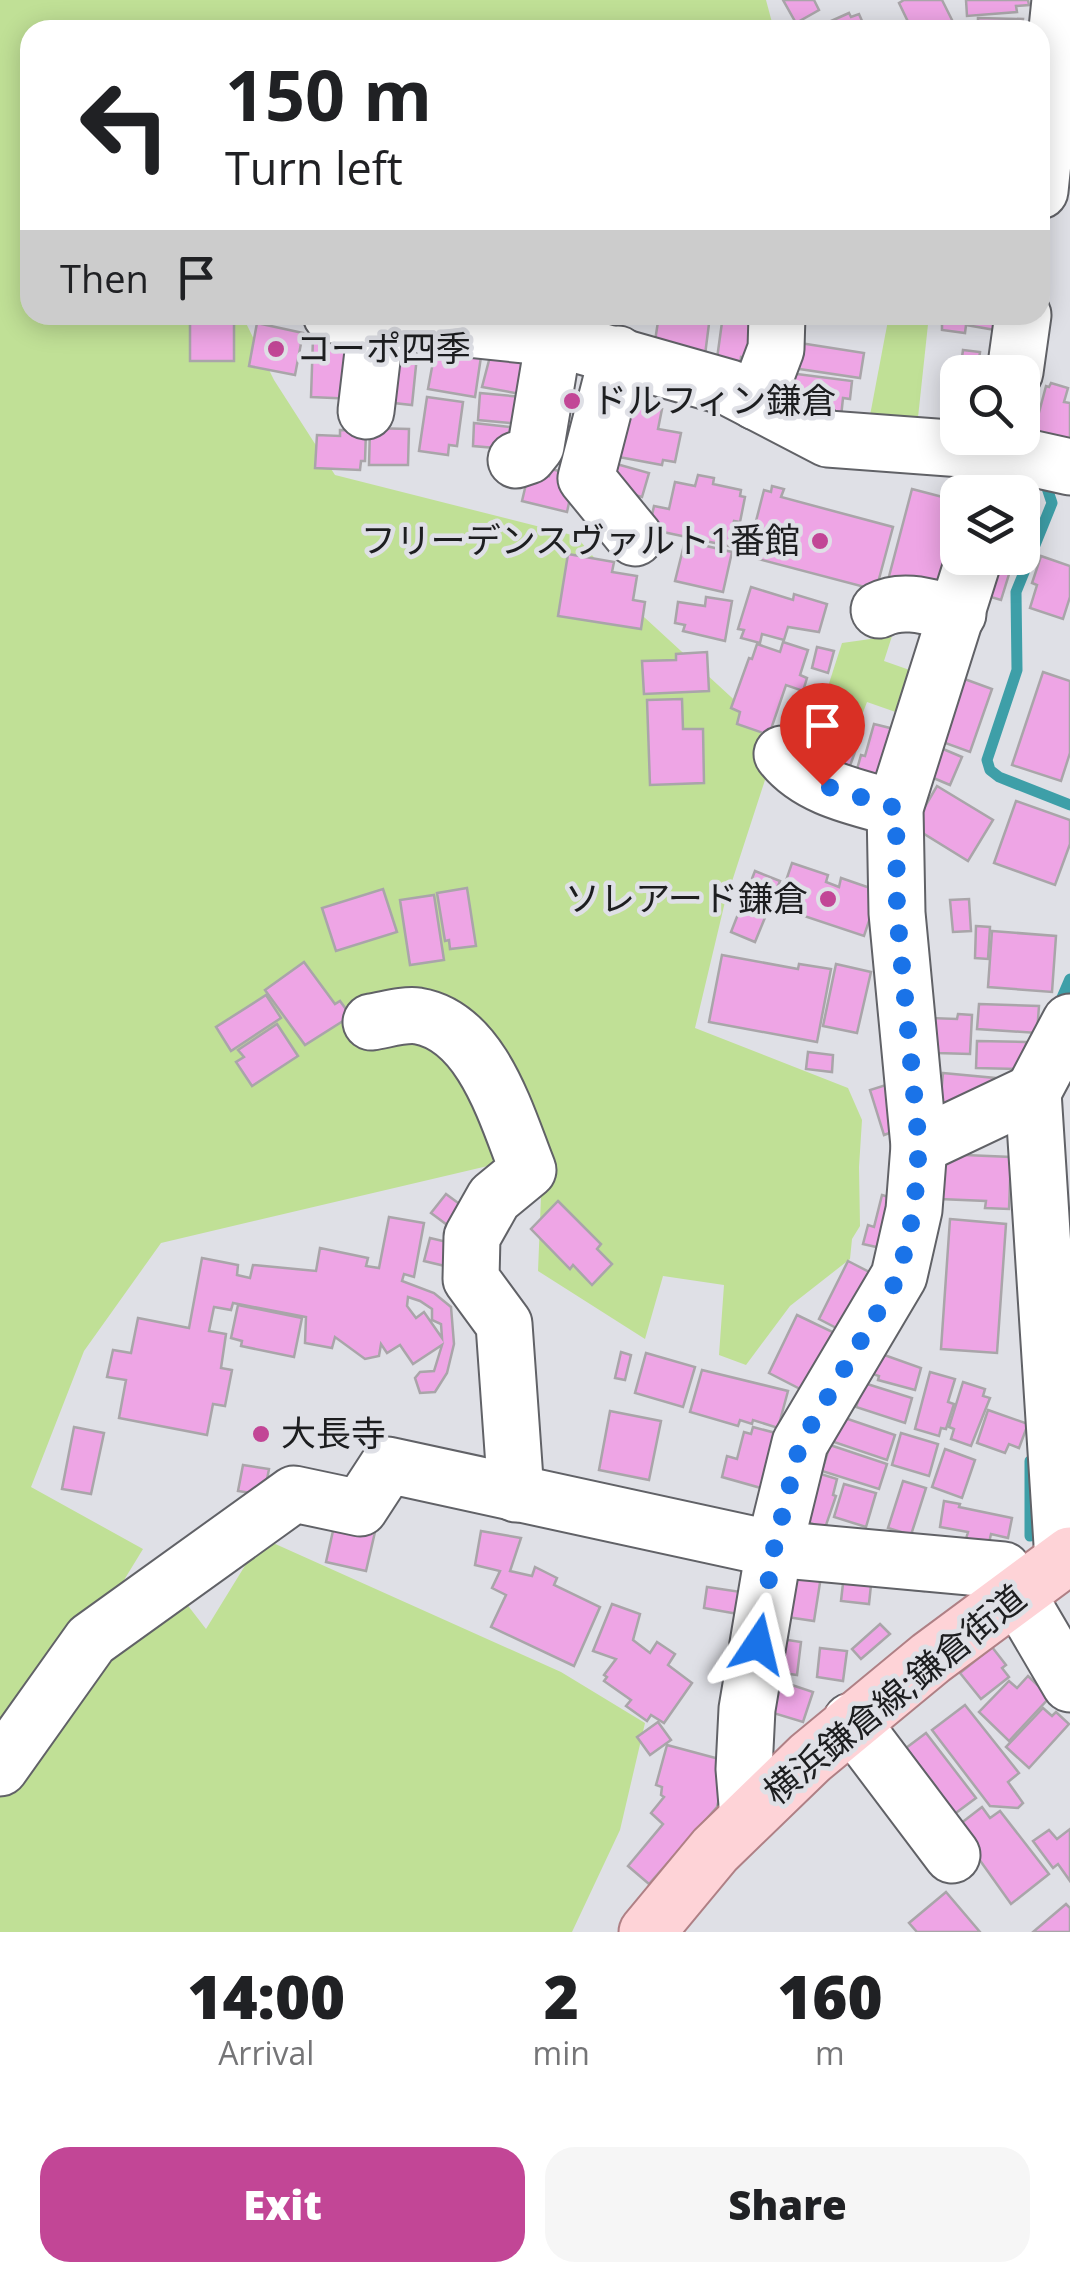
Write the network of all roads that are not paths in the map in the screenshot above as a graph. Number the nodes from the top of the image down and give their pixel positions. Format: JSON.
{"nodes":[{"id":1,"x":1060,"y":0,"type":"edge"},
{"id":2,"x":1050,"y":79,"type":"edge"},
{"id":3,"x":355,"y":325,"type":"edge"},
{"id":4,"x":430,"y":325,"type":"edge"},
{"id":5,"x":786,"y":325,"type":"edge"},
{"id":6,"x":1022,"y":325,"type":"edge"},
{"id":7,"x":554,"y":338,"type":"junction"},
{"id":8,"x":625,"y":342,"type":"edge"},
{"id":9,"x":1017,"y":355,"type":"edge"},
{"id":10,"x":756,"y":402,"type":"junction"},
{"id":11,"x":366,"y":412,"type":"dead end"},
{"id":12,"x":516,"y":460,"type":"dead end"},
{"id":13,"x":1000,"y":461,"type":"edge"},
{"id":14,"x":1070,"y":467,"type":"edge"},
{"id":15,"x":635,"y":538,"type":"dead end"},
{"id":16,"x":969,"y":575,"type":"edge"},
{"id":17,"x":879,"y":610,"type":"dead end"},
{"id":18,"x":958,"y":614,"type":"junction"},
{"id":19,"x":782,"y":754,"type":"dead end"},
{"id":20,"x":896,"y":808,"type":"junction"},
{"id":21,"x":371,"y":1022,"type":"dead end"},
{"id":22,"x":1070,"y":1022,"type":"edge"},
{"id":23,"x":1033,"y":1092,"type":"junction"},
{"id":24,"x":919,"y":1146,"type":"junction"},
{"id":25,"x":1060,"y":1338,"type":"edge"},
{"id":26,"x":516,"y":1494,"type":"junction"},
{"id":27,"x":774,"y":1549,"type":"junction"},
{"id":28,"x":1066,"y":1557,"type":"edge"},
{"id":29,"x":1015,"y":1594,"type":"junction"},
{"id":30,"x":1070,"y":1684,"type":"edge"},
{"id":31,"x":851,"y":1721,"type":"junction"},
{"id":32,"x":0,"y":1768,"type":"edge"},
{"id":33,"x":748,"y":1817,"type":"junction"},
{"id":34,"x":952,"y":1854,"type":"dead end"},
{"id":35,"x":647,"y":1932,"type":"edge"}],
"edges":[{"from":1,"to":2,"type":"street"},
{"from":3,"to":11,"type":"street"},
{"from":4,"to":7,"type":"street"},
{"from":5,"to":10,"type":"street"},
{"from":6,"to":9,"type":"street"},
{"from":7,"to":8,"type":"street"},
{"from":7,"to":12,"type":"street"},
{"from":8,"to":10,"type":"street"},
{"from":8,"to":15,"type":"street"},
{"from":10,"to":13,"type":"street"},
{"from":13,"to":14,"type":"street"},
{"from":16,"to":18,"type":"street"},
{"from":17,"to":18,"type":"street"},
{"from":18,"to":20,"type":"street"},
{"from":19,"to":20,"type":"street"},
{"from":20,"to":24,"type":"street"},
{"from":21,"to":26,"type":"street"},
{"from":22,"to":23,"type":"street"},
{"from":23,"to":24,"type":"street"},
{"from":23,"to":25,"type":"street"},
{"from":24,"to":27,"type":"street"},
{"from":25,"to":28,"type":"street"},
{"from":26,"to":27,"type":"street"},
{"from":26,"to":32,"type":"street"},
{"from":27,"to":29,"type":"street"},
{"from":27,"to":33,"type":"street"},
{"from":28,"to":29,"type":"main road","name":"横浜鎌倉線;鎌倉街道"},
{"from":29,"to":30,"type":"street"},
{"from":29,"to":31,"type":"main road","name":"横浜鎌倉線;鎌倉街道"},
{"from":31,"to":33,"type":"main road","name":"横浜鎌倉線;鎌倉街道"},
{"from":31,"to":34,"type":"street"},
{"from":33,"to":35,"type":"main road","name":"横浜鎌倉線;鎌倉街道"}]}
